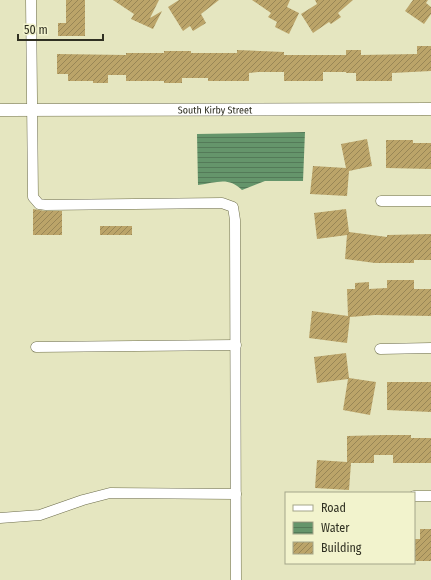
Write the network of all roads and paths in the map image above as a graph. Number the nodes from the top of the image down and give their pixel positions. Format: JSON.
{"nodes":[{"id":1,"x":31,"y":0,"type":"edge"},
{"id":2,"x":431,"y":109,"type":"edge"},
{"id":3,"x":0,"y":110,"type":"edge"},
{"id":4,"x":32,"y":110,"type":"junction"},
{"id":5,"x":381,"y":201,"type":"dead end"},
{"id":6,"x":431,"y":201,"type":"edge"},
{"id":7,"x":236,"y":345,"type":"junction"},
{"id":8,"x":36,"y":347,"type":"dead end"},
{"id":9,"x":431,"y":348,"type":"edge"},
{"id":10,"x":380,"y":349,"type":"dead end"},
{"id":11,"x":236,"y":494,"type":"junction"},
{"id":12,"x":415,"y":496,"type":"edge"},
{"id":13,"x":431,"y":496,"type":"edge"},
{"id":14,"x":0,"y":518,"type":"edge"},
{"id":15,"x":236,"y":580,"type":"edge"}],
"edges":[{"from":1,"to":4,"type":"street"},
{"from":2,"to":4,"type":"street","name":"South Kirby Street"},
{"from":3,"to":4,"type":"street","name":"South Kirby Street"},
{"from":4,"to":7,"type":"street"},
{"from":5,"to":6,"type":"street"},
{"from":7,"to":8,"type":"street"},
{"from":7,"to":11,"type":"street"},
{"from":9,"to":10,"type":"street"},
{"from":11,"to":14,"type":"street"},
{"from":11,"to":15,"type":"street"},
{"from":12,"to":13,"type":"street"}]}
